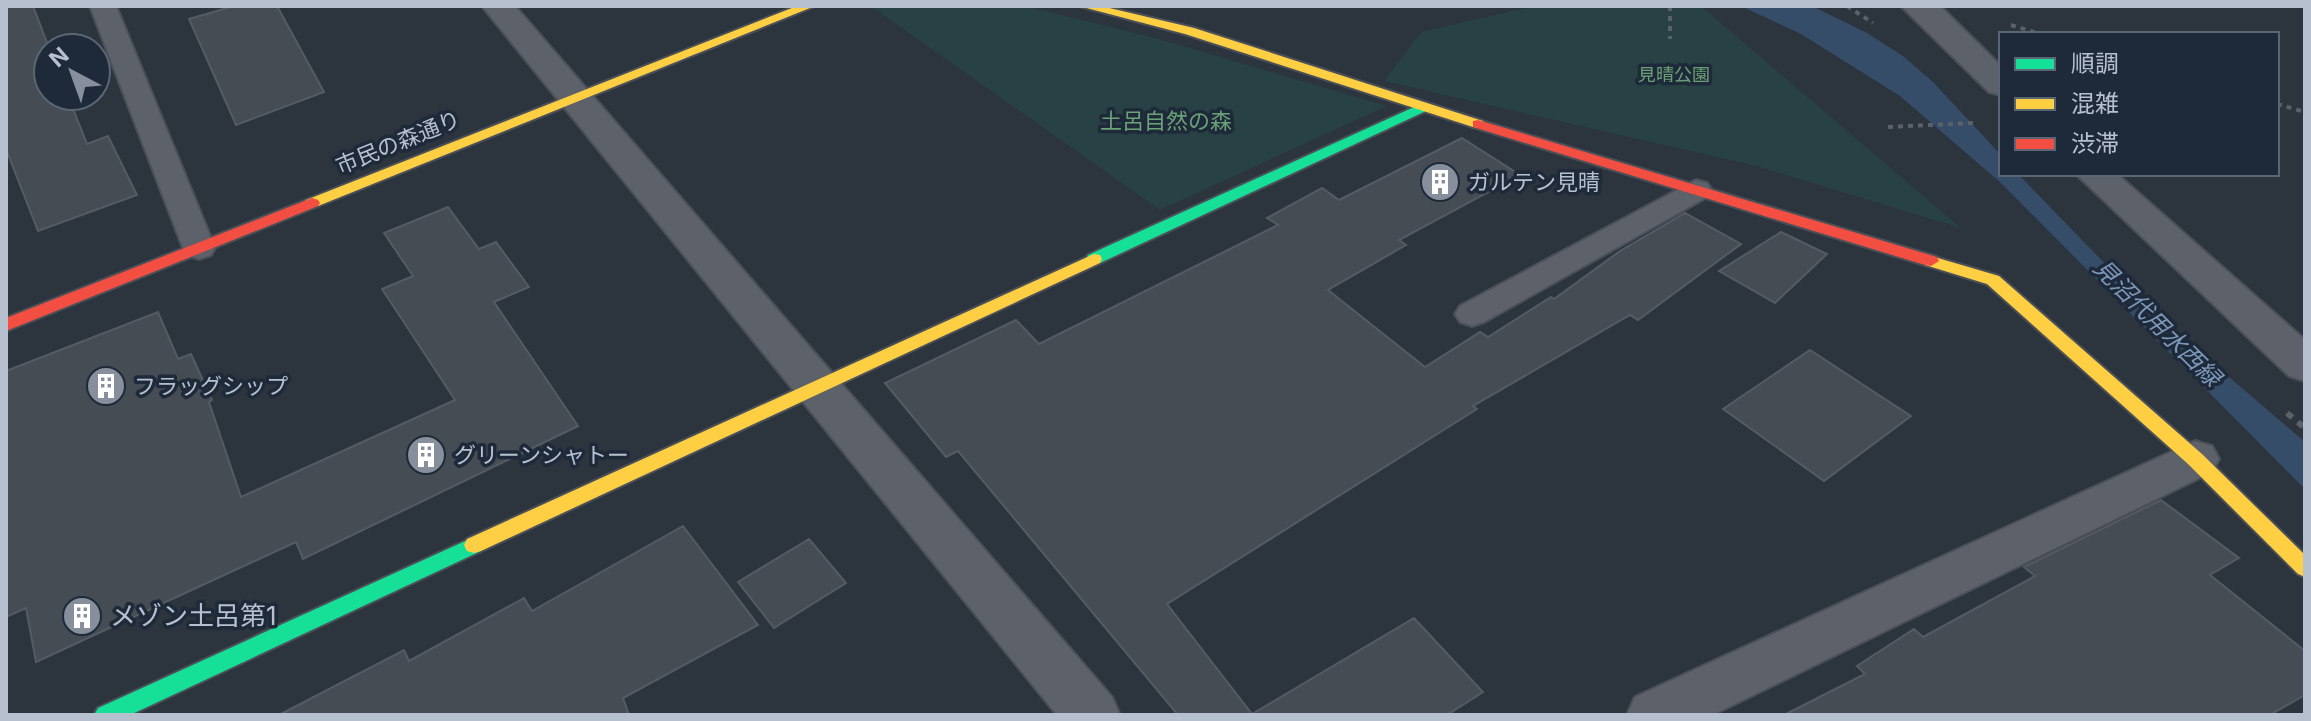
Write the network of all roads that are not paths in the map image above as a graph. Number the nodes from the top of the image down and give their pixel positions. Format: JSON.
{"nodes":[{"id":1,"x":103,"y":6,"type":"edge"},
{"id":2,"x":498,"y":6,"type":"edge"},
{"id":3,"x":809,"y":6,"type":"edge"},
{"id":4,"x":1085,"y":6,"type":"edge"},
{"id":5,"x":1917,"y":6,"type":"edge"},
{"id":6,"x":1999,"y":83,"type":"edge"},
{"id":7,"x":575,"y":96,"type":"junction"},
{"id":8,"x":1423,"y":107,"type":"junction"},
{"id":9,"x":2097,"y":176,"type":"edge"},
{"id":10,"x":1696,"y":190,"type":"junction"},
{"id":11,"x":199,"y":248,"type":"junction"},
{"id":12,"x":1472,"y":314,"type":"dead end"},
{"id":13,"x":6,"y":325,"type":"edge"},
{"id":14,"x":2305,"y":365,"type":"edge"},
{"id":15,"x":818,"y":387,"type":"junction"},
{"id":16,"x":2195,"y":459,"type":"junction"},
{"id":17,"x":2305,"y":568,"type":"edge"},
{"id":18,"x":106,"y":715,"type":"edge"},
{"id":19,"x":1092,"y":715,"type":"edge"},
{"id":20,"x":1655,"y":715,"type":"edge"}],
"edges":[{"from":1,"to":11,"type":"lane"},
{"from":2,"to":7,"type":"street"},
{"from":3,"to":7,"type":"street","name":"市民の森通り"},
{"from":4,"to":8,"type":"street"},
{"from":5,"to":6,"type":"street"},
{"from":7,"to":11,"type":"street","name":"市民の森通り"},
{"from":7,"to":15,"type":"street"},
{"from":8,"to":10,"type":"street"},
{"from":8,"to":15,"type":"street"},
{"from":9,"to":14,"type":"street"},
{"from":10,"to":12,"type":"lane"},
{"from":10,"to":16,"type":"street"},
{"from":11,"to":13,"type":"street","name":"市民の森通り"},
{"from":15,"to":18,"type":"street"},
{"from":15,"to":19,"type":"street"},
{"from":16,"to":17,"type":"street"},
{"from":16,"to":20,"type":"street"}]}
